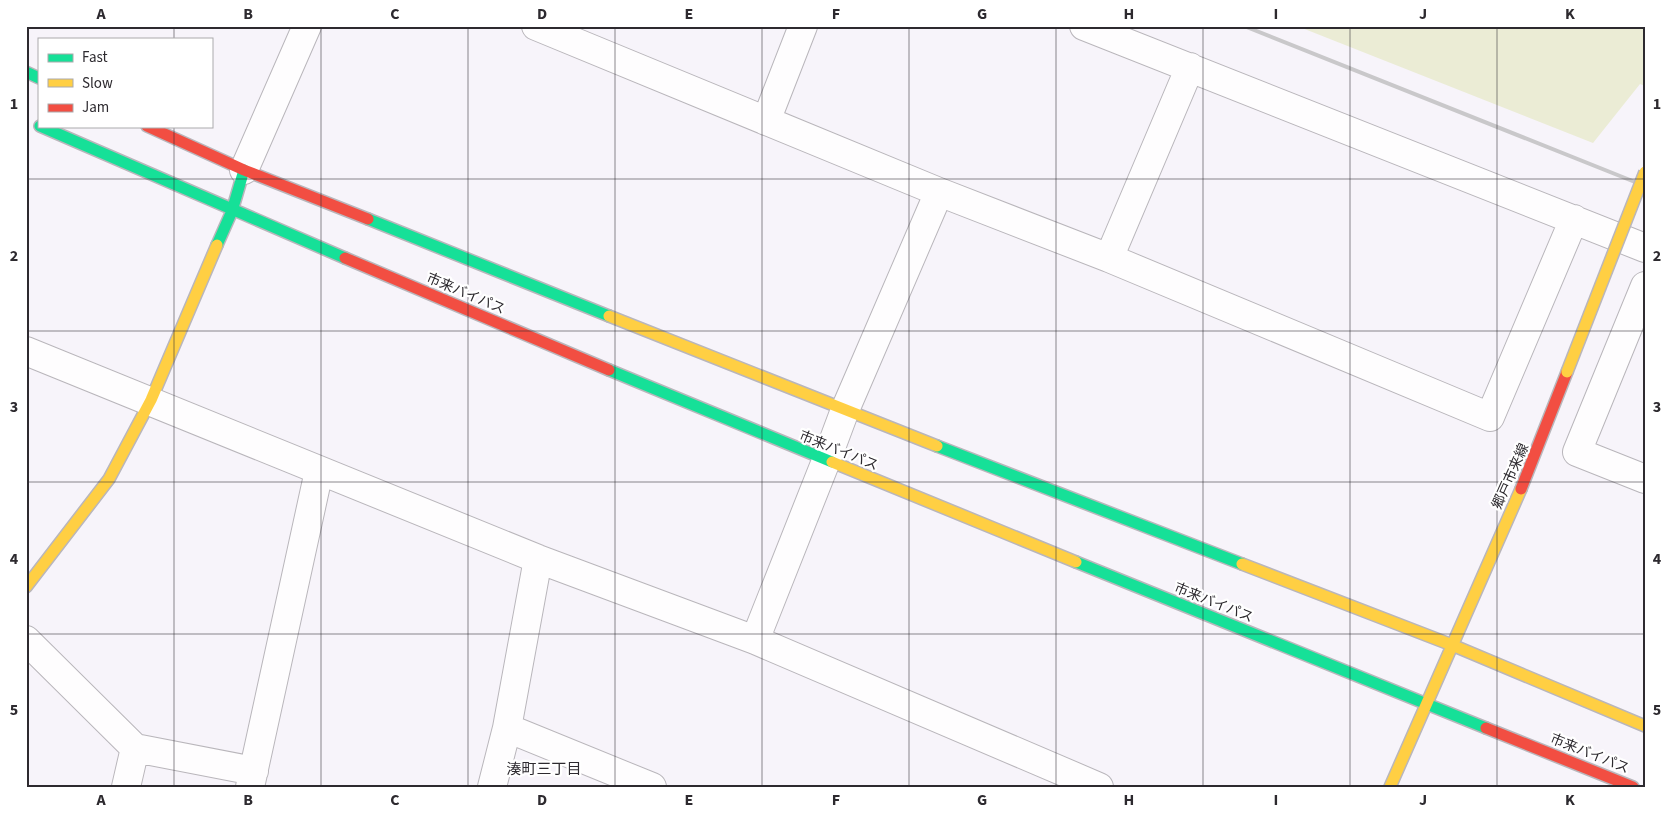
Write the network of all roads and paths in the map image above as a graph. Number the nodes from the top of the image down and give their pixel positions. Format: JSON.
{"nodes":[{"id":1,"x":307,"y":26,"type":"edge"},
{"id":2,"x":536,"y":26,"type":"edge"},
{"id":3,"x":803,"y":26,"type":"edge"},
{"id":4,"x":1084,"y":26,"type":"edge"},
{"id":5,"x":1190,"y":67,"type":"junction"},
{"id":6,"x":26,"y":72,"type":"edge"},
{"id":7,"x":38,"y":78,"type":"edge"},
{"id":8,"x":26,"y":120,"type":"edge"},
{"id":9,"x":766,"y":121,"type":"junction"},
{"id":10,"x":38,"y":126,"type":"edge"},
{"id":11,"x":44,"y":128,"type":"edge"},
{"id":12,"x":151,"y":128,"type":"edge"},
{"id":13,"x":244,"y":170,"type":"junction"},
{"id":14,"x":1645,"y":172,"type":"edge"},
{"id":15,"x":939,"y":192,"type":"junction"},
{"id":16,"x":232,"y":211,"type":"junction"},
{"id":17,"x":1574,"y":219,"type":"junction"},
{"id":18,"x":1645,"y":248,"type":"edge"},
{"id":19,"x":1109,"y":258,"type":"junction"},
{"id":20,"x":1645,"y":286,"type":"edge"},
{"id":21,"x":26,"y":351,"type":"edge"},
{"id":22,"x":151,"y":400,"type":"junction"},
{"id":23,"x":845,"y":410,"type":"junction"},
{"id":24,"x":826,"y":462,"type":"junction"},
{"id":25,"x":319,"y":471,"type":"junction"},
{"id":26,"x":1645,"y":479,"type":"edge"},
{"id":27,"x":538,"y":559,"type":"junction"},
{"id":28,"x":26,"y":587,"type":"edge"},
{"id":29,"x":26,"y":640,"type":"edge"},
{"id":30,"x":755,"y":640,"type":"junction"},
{"id":31,"x":1452,"y":644,"type":"junction"},
{"id":32,"x":1424,"y":703,"type":"junction"},
{"id":33,"x":1645,"y":726,"type":"edge"},
{"id":34,"x":507,"y":728,"type":"junction"},
{"id":35,"x":135,"y":748,"type":"junction"},
{"id":36,"x":252,"y":779,"type":"edge"},
{"id":37,"x":126,"y":787,"type":"edge"},
{"id":38,"x":492,"y":787,"type":"edge"},
{"id":39,"x":652,"y":787,"type":"edge"},
{"id":40,"x":1099,"y":787,"type":"edge"},
{"id":41,"x":1390,"y":787,"type":"edge"},
{"id":42,"x":1633,"y":787,"type":"edge"}],
"edges":[{"from":1,"to":13,"type":"street"},
{"from":2,"to":9,"type":"street"},
{"from":3,"to":9,"type":"street"},
{"from":4,"to":5,"type":"street"},
{"from":5,"to":17,"type":"street"},
{"from":5,"to":19,"type":"street"},
{"from":6,"to":7,"type":"main road"},
{"from":8,"to":10,"type":"main road","name":"市来バイパス"},
{"from":9,"to":15,"type":"street"},
{"from":11,"to":16,"type":"main road","name":"市来バイパス"},
{"from":12,"to":13,"type":"main road"},
{"from":13,"to":16,"type":"main road"},
{"from":13,"to":23,"type":"main road"},
{"from":14,"to":31,"type":"main road","name":"郷戸市来線","bridge":true},
{"from":15,"to":19,"type":"street"},
{"from":15,"to":23,"type":"street"},
{"from":16,"to":22,"type":"main road"},
{"from":16,"to":24,"type":"main road","name":"市来バイパス"},
{"from":17,"to":18,"type":"street"},
{"from":17,"to":19,"type":"street"},
{"from":20,"to":26,"type":"street"},
{"from":21,"to":22,"type":"street"},
{"from":22,"to":25,"type":"street"},
{"from":22,"to":28,"type":"main road"},
{"from":23,"to":24,"type":"street"},
{"from":23,"to":31,"type":"main road"},
{"from":24,"to":30,"type":"street"},
{"from":24,"to":32,"type":"main road","name":"市来バイパス"},
{"from":25,"to":27,"type":"street"},
{"from":25,"to":36,"type":"street"},
{"from":27,"to":30,"type":"street"},
{"from":27,"to":34,"type":"street"},
{"from":29,"to":35,"type":"street"},
{"from":30,"to":40,"type":"street"},
{"from":31,"to":32,"type":"main road","name":"郷戸市来線"},
{"from":31,"to":33,"type":"main road"},
{"from":32,"to":41,"type":"main road","name":"郷戸市来線"},
{"from":32,"to":42,"type":"main road","name":"市来バイパス"},
{"from":34,"to":38,"type":"street"},
{"from":34,"to":39,"type":"street"},
{"from":35,"to":36,"type":"street"},
{"from":35,"to":37,"type":"street"}]}
